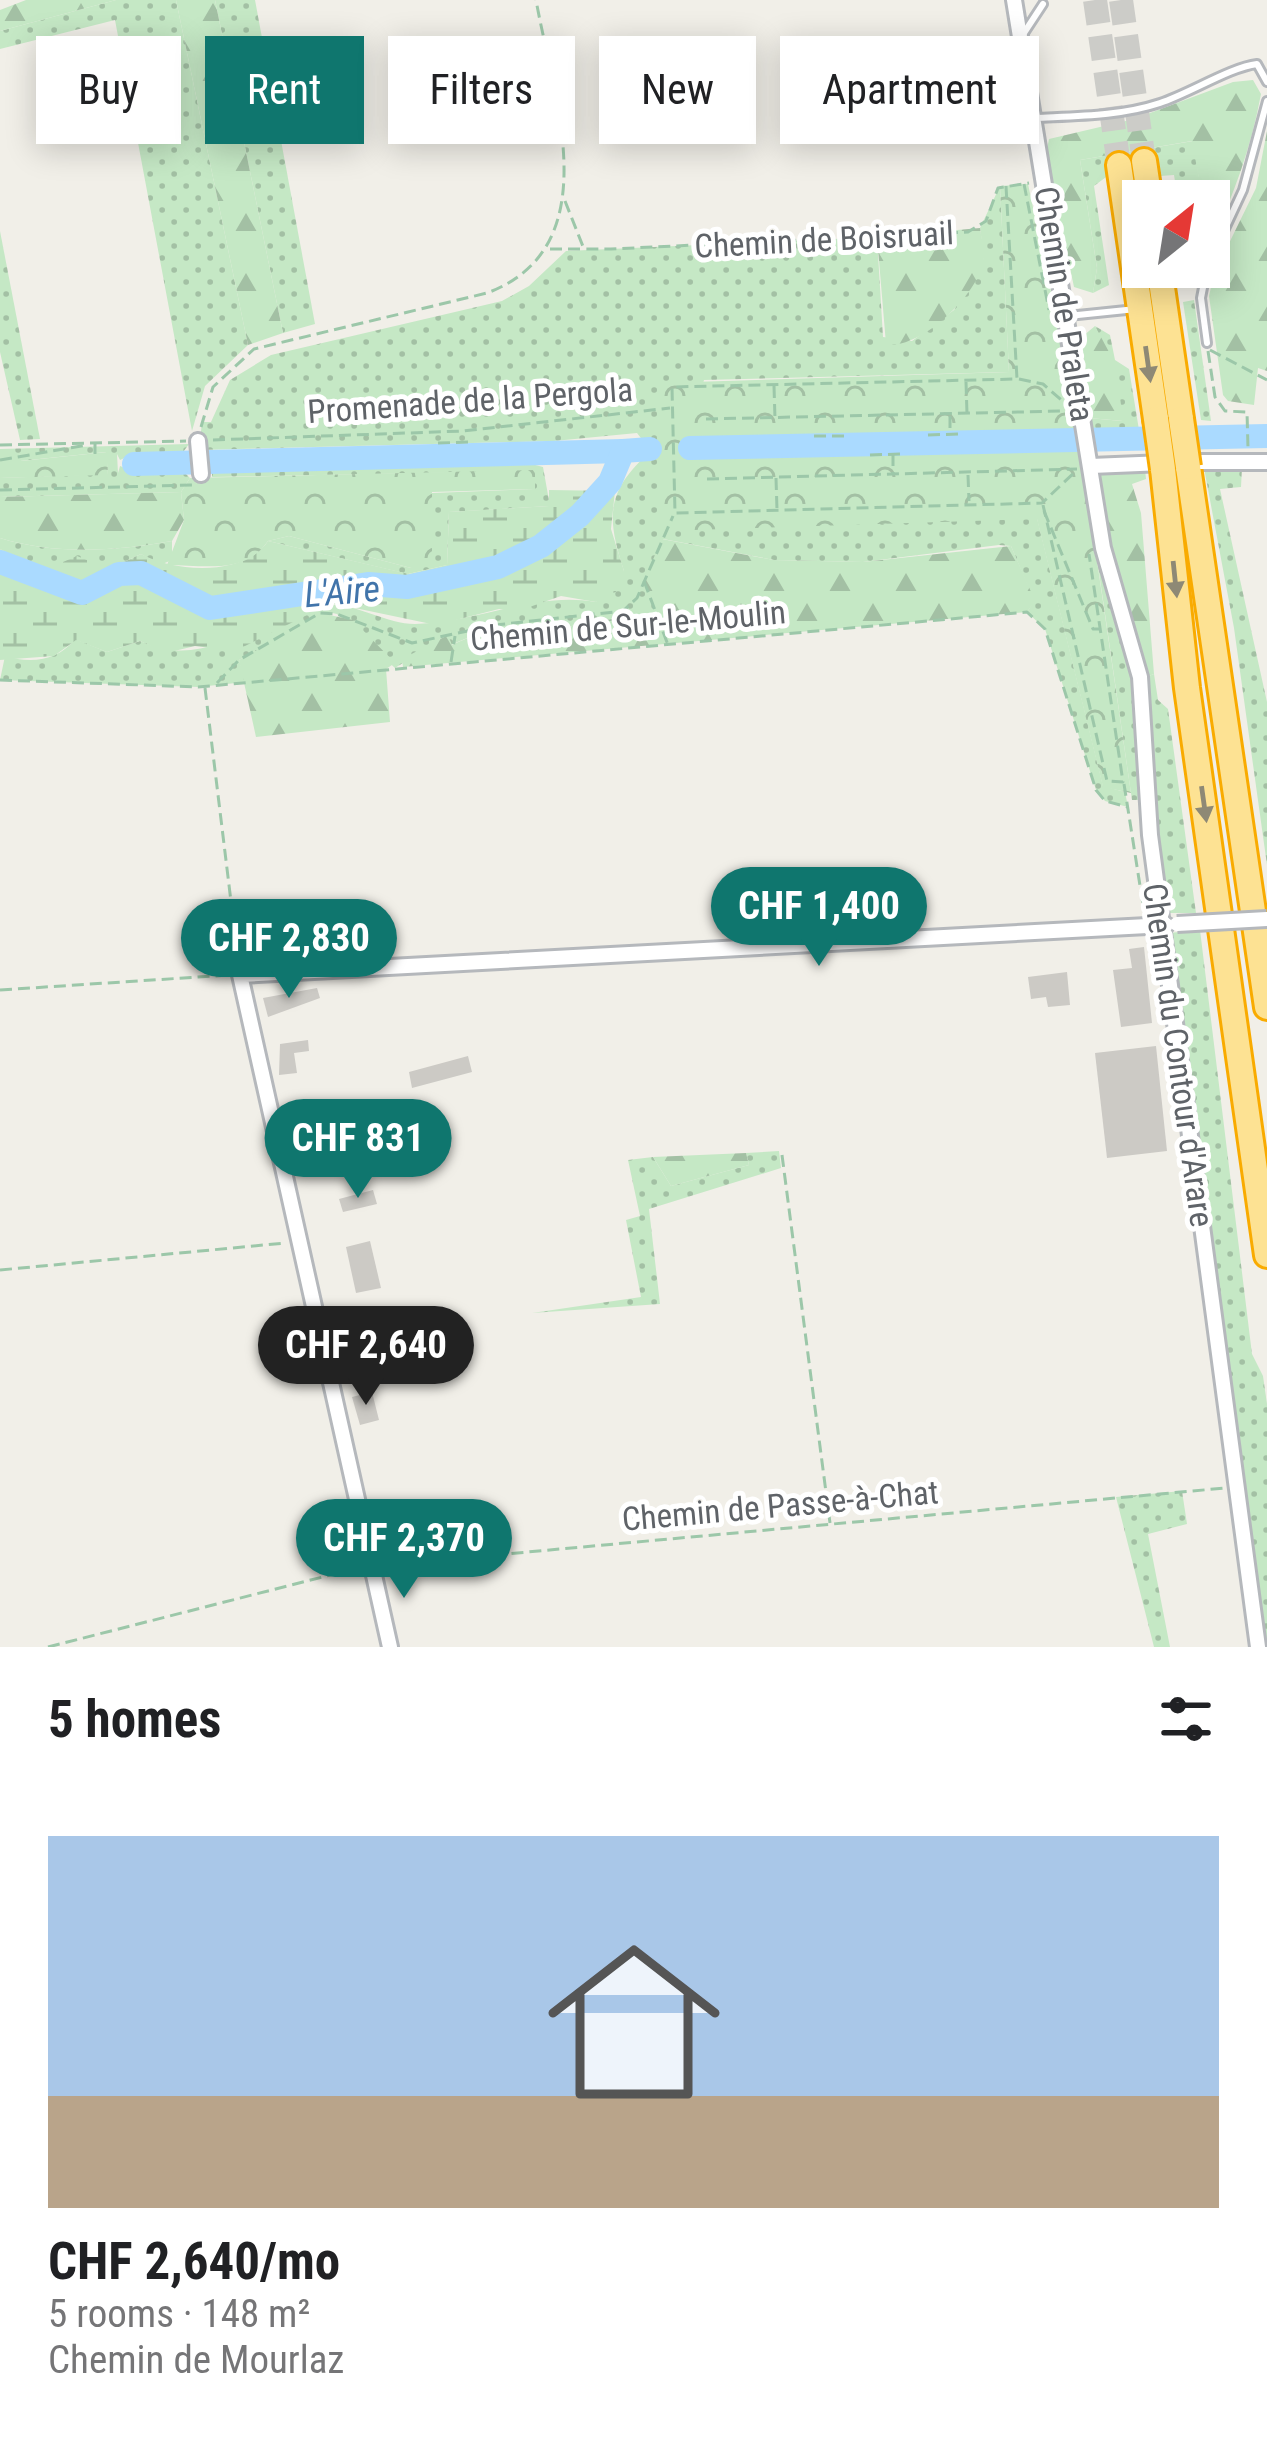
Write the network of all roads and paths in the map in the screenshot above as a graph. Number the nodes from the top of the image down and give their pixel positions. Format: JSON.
{"nodes":[{"id":1,"x":536,"y":0,"type":"edge"},
{"id":2,"x":1014,"y":0,"type":"edge"},
{"id":3,"x":1042,"y":4,"type":"dead end"},
{"id":4,"x":1021,"y":36,"type":"edge"},
{"id":5,"x":1022,"y":36,"type":"edge"},
{"id":6,"x":1267,"y":82,"type":"edge"},
{"id":7,"x":1267,"y":101,"type":"edge"},
{"id":8,"x":1039,"y":118,"type":"edge"},
{"id":9,"x":1039,"y":137,"type":"edge"},
{"id":10,"x":1132,"y":180,"type":"edge"},
{"id":11,"x":1140,"y":180,"type":"edge"},
{"id":12,"x":1035,"y":182,"type":"dead end"},
{"id":13,"x":1006,"y":186,"type":"junction"},
{"id":14,"x":565,"y":201,"type":"junction"},
{"id":15,"x":1230,"y":218,"type":"edge"},
{"id":16,"x":549,"y":248,"type":"junction"},
{"id":17,"x":584,"y":249,"type":"junction"},
{"id":18,"x":1139,"y":288,"type":"edge"},
{"id":19,"x":1161,"y":288,"type":"edge"},
{"id":20,"x":1204,"y":288,"type":"edge"},
{"id":21,"x":1140,"y":309,"type":"junction"},
{"id":22,"x":1068,"y":316,"type":"junction"},
{"id":23,"x":1207,"y":345,"type":"junction"},
{"id":24,"x":1017,"y":379,"type":"junction"},
{"id":25,"x":966,"y":380,"type":"junction"},
{"id":26,"x":1267,"y":380,"type":"edge"},
{"id":27,"x":774,"y":384,"type":"junction"},
{"id":28,"x":672,"y":408,"type":"junction"},
{"id":29,"x":950,"y":414,"type":"junction"},
{"id":30,"x":967,"y":414,"type":"junction"},
{"id":31,"x":706,"y":419,"type":"dead end"},
{"id":32,"x":775,"y":419,"type":"junction"},
{"id":33,"x":1168,"y":419,"type":"junction"},
{"id":34,"x":446,"y":432,"type":"junction"},
{"id":35,"x":950,"y":434,"type":"junction"},
{"id":36,"x":959,"y":434,"type":"dead end"},
{"id":37,"x":928,"y":435,"type":"dead end"},
{"id":38,"x":814,"y":436,"type":"dead end"},
{"id":39,"x":844,"y":436,"type":"dead end"},
{"id":40,"x":470,"y":442,"type":"dead end"},
{"id":41,"x":95,"y":443,"type":"junction"},
{"id":42,"x":438,"y":443,"type":"dead end"},
{"id":43,"x":447,"y":443,"type":"junction"},
{"id":44,"x":0,"y":445,"type":"edge"},
{"id":45,"x":199,"y":445,"type":"junction"},
{"id":46,"x":95,"y":454,"type":"dead end"},
{"id":47,"x":892,"y":454,"type":"junction"},
{"id":48,"x":901,"y":454,"type":"dead end"},
{"id":49,"x":1249,"y":454,"type":"dead end"},
{"id":50,"x":871,"y":455,"type":"dead end"},
{"id":51,"x":0,"y":460,"type":"edge"},
{"id":52,"x":1267,"y":462,"type":"edge"},
{"id":53,"x":1087,"y":464,"type":"junction"},
{"id":54,"x":1176,"y":468,"type":"junction"},
{"id":55,"x":968,"y":473,"type":"junction"},
{"id":56,"x":200,"y":474,"type":"joint"},
{"id":57,"x":893,"y":475,"type":"junction"},
{"id":58,"x":776,"y":476,"type":"junction"},
{"id":59,"x":707,"y":479,"type":"dead end"},
{"id":60,"x":0,"y":490,"type":"edge"},
{"id":61,"x":1080,"y":490,"type":"dead end"},
{"id":62,"x":1042,"y":503,"type":"junction"},
{"id":63,"x":969,"y":505,"type":"junction"},
{"id":64,"x":777,"y":510,"type":"junction"},
{"id":65,"x":1043,"y":510,"type":"junction"},
{"id":66,"x":675,"y":513,"type":"junction"},
{"id":67,"x":1086,"y":536,"type":"dead end"},
{"id":68,"x":644,"y":580,"type":"junction"},
{"id":69,"x":1101,"y":628,"type":"junction"},
{"id":70,"x":455,"y":634,"type":"junction"},
{"id":71,"x":668,"y":645,"type":"junction"},
{"id":72,"x":451,"y":665,"type":"junction"},
{"id":73,"x":0,"y":680,"type":"edge"},
{"id":74,"x":216,"y":685,"type":"junction"},
{"id":75,"x":205,"y":686,"type":"junction"},
{"id":76,"x":1123,"y":782,"type":"junction"},
{"id":77,"x":1128,"y":807,"type":"junction"},
{"id":78,"x":1267,"y":919,"type":"edge"},
{"id":79,"x":1162,"y":925,"type":"junction"},
{"id":80,"x":240,"y":975,"type":"junction"},
{"id":81,"x":0,"y":990,"type":"edge"},
{"id":82,"x":1267,"y":1007,"type":"edge"},
{"id":83,"x":782,"y":1155,"type":"dead end"},
{"id":84,"x":299,"y":1241,"type":"junction"},
{"id":85,"x":1267,"y":1255,"type":"edge"},
{"id":86,"x":0,"y":1270,"type":"edge"},
{"id":87,"x":1238,"y":1487,"type":"junction"},
{"id":88,"x":830,"y":1525,"type":"junction"},
{"id":89,"x":370,"y":1566,"type":"junction"},
{"id":90,"x":89,"y":1636,"type":"junction"},
{"id":91,"x":48,"y":1647,"type":"edge"},
{"id":92,"x":92,"y":1647,"type":"edge"},
{"id":93,"x":390,"y":1647,"type":"edge"},
{"id":94,"x":1258,"y":1647,"type":"edge"}],
"edges":[{"from":1,"to":14,"type":"path"},
{"from":2,"to":4,"type":"street","name":"Chemin de Praleta"},
{"from":3,"to":5,"type":"lane"},
{"from":6,"to":8,"type":"lane"},
{"from":7,"to":15,"type":"lane"},
{"from":9,"to":22,"type":"street","name":"Chemin de Praleta"},
{"from":10,"to":11,"type":"highway"},
{"from":12,"to":13,"type":"path"},
{"from":13,"to":17,"type":"path","name":"Chemin de Boisruail"},
{"from":13,"to":24,"type":"path"},
{"from":14,"to":16,"type":"path"},
{"from":14,"to":17,"type":"path"},
{"from":16,"to":17,"type":"path","name":"Chemin de Boisruail"},
{"from":16,"to":45,"type":"path"},
{"from":18,"to":21,"type":"highway"},
{"from":19,"to":33,"type":"highway"},
{"from":20,"to":23,"type":"lane"},
{"from":21,"to":22,"type":"lane"},
{"from":21,"to":33,"type":"highway","one_way":true},
{"from":22,"to":53,"type":"street","name":"Chemin de Praleta"},
{"from":23,"to":26,"type":"path"},
{"from":23,"to":49,"type":"path"},
{"from":24,"to":25,"type":"path","name":"Promenade de la Pergola"},
{"from":24,"to":30,"type":"path"},
{"from":25,"to":27,"type":"path","name":"Promenade de la Pergola"},
{"from":25,"to":30,"type":"path"},
{"from":27,"to":28,"type":"path","name":"Promenade de la Pergola"},
{"from":27,"to":32,"type":"path"},
{"from":28,"to":34,"type":"path","name":"Promenade de la Pergola"},
{"from":28,"to":66,"type":"path"},
{"from":29,"to":30,"type":"path"},
{"from":29,"to":32,"type":"path"},
{"from":29,"to":35,"type":"path"},
{"from":31,"to":32,"type":"path"},
{"from":33,"to":54,"type":"highway","bridge":true},
{"from":34,"to":43,"type":"path"},
{"from":34,"to":45,"type":"path","name":"Promenade de la Pergola"},
{"from":35,"to":36,"type":"path"},
{"from":35,"to":37,"type":"path"},
{"from":38,"to":39,"type":"path"},
{"from":40,"to":43,"type":"path"},
{"from":41,"to":44,"type":"path","name":"Promenade de la Pergola"},
{"from":41,"to":45,"type":"path","name":"Promenade de la Pergola"},
{"from":41,"to":46,"type":"path"},
{"from":41,"to":51,"type":"path"},
{"from":42,"to":43,"type":"path"},
{"from":45,"to":56,"type":"street"},
{"from":47,"to":48,"type":"path"},
{"from":47,"to":50,"type":"path"},
{"from":47,"to":57,"type":"path"},
{"from":52,"to":53,"type":"street"},
{"from":53,"to":55,"type":"path"},
{"from":53,"to":61,"type":"path"},
{"from":53,"to":62,"type":"path"},
{"from":53,"to":79,"type":"street","name":"Chemin du Contour d'Arare"},
{"from":54,"to":82,"type":"highway"},
{"from":54,"to":85,"type":"highway","one_way":true},
{"from":55,"to":57,"type":"path"},
{"from":55,"to":63,"type":"path"},
{"from":56,"to":60,"type":"path"},
{"from":57,"to":58,"type":"path"},
{"from":58,"to":59,"type":"path"},
{"from":58,"to":64,"type":"path"},
{"from":62,"to":63,"type":"path"},
{"from":62,"to":65,"type":"path"},
{"from":63,"to":64,"type":"path"},
{"from":64,"to":66,"type":"path"},
{"from":65,"to":69,"type":"path"},
{"from":65,"to":76,"type":"path"},
{"from":66,"to":68,"type":"path"},
{"from":67,"to":69,"type":"path"},
{"from":68,"to":70,"type":"path"},
{"from":68,"to":71,"type":"path"},
{"from":69,"to":76,"type":"path"},
{"from":70,"to":72,"type":"path"},
{"from":70,"to":74,"type":"path"},
{"from":71,"to":72,"type":"path","name":"Chemin de Sur-le-Moulin"},
{"from":71,"to":77,"type":"path","name":"Chemin de Sur-le-Moulin"},
{"from":72,"to":74,"type":"path","name":"Chemin de Sur-le-Moulin"},
{"from":73,"to":75,"type":"path","name":"Chemin de Sur-le-Moulin"},
{"from":74,"to":75,"type":"path","name":"Chemin de Sur-le-Moulin"},
{"from":75,"to":80,"type":"path"},
{"from":76,"to":77,"type":"path"},
{"from":77,"to":79,"type":"path"},
{"from":78,"to":79,"type":"street","bridge":true},
{"from":79,"to":80,"type":"street"},
{"from":79,"to":87,"type":"street","name":"Chemin du Contour d'Arare"},
{"from":80,"to":81,"type":"path"},
{"from":80,"to":84,"type":"street"},
{"from":83,"to":88,"type":"path"},
{"from":84,"to":86,"type":"path"},
{"from":84,"to":89,"type":"street"},
{"from":87,"to":88,"type":"path","name":"Chemin de Passe-à-Chat"},
{"from":87,"to":94,"type":"street","name":"Chemin du Contour d'Arare"},
{"from":88,"to":89,"type":"path","name":"Chemin de Passe-à-Chat"},
{"from":89,"to":90,"type":"path","name":"Chemin de Passe-à-Chat"},
{"from":89,"to":93,"type":"street"},
{"from":90,"to":91,"type":"path","name":"Chemin de Passe-à-Chat"},
{"from":90,"to":92,"type":"path"}]}
